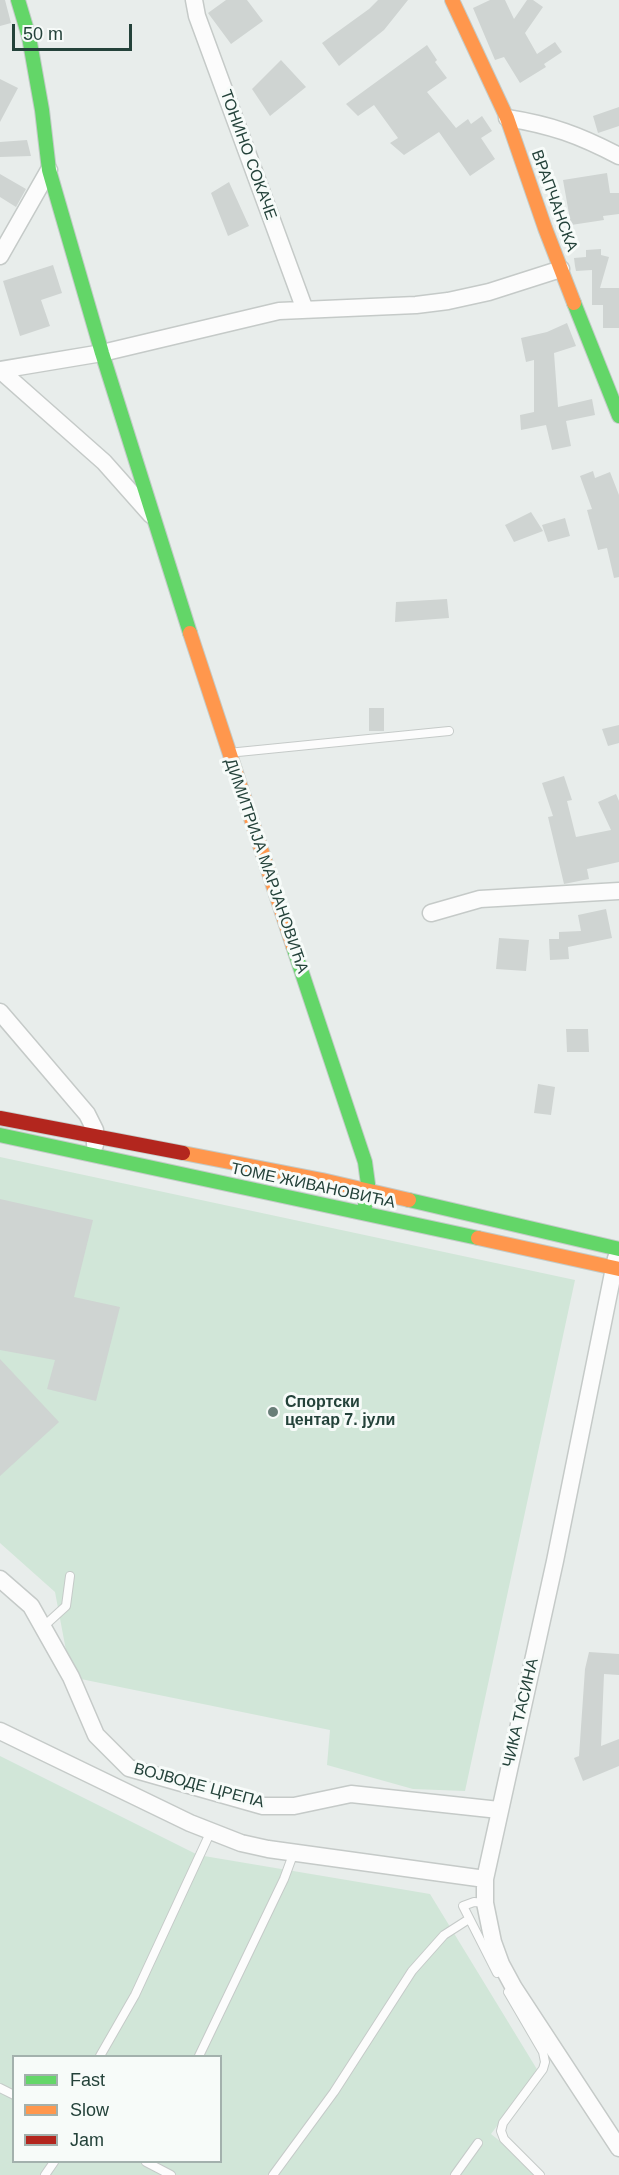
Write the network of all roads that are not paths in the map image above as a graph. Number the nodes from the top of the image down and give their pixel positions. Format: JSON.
{"nodes":[{"id":1,"x":18,"y":0,"type":"edge"},
{"id":2,"x":194,"y":0,"type":"edge"},
{"id":3,"x":452,"y":0,"type":"edge"},
{"id":4,"x":507,"y":117,"type":"junction"},
{"id":5,"x":619,"y":156,"type":"edge"},
{"id":6,"x":49,"y":170,"type":"junction"},
{"id":7,"x":0,"y":256,"type":"edge"},
{"id":8,"x":561,"y":269,"type":"junction"},
{"id":9,"x":305,"y":310,"type":"junction"},
{"id":10,"x":102,"y":353,"type":"junction"},
{"id":11,"x":0,"y":370,"type":"edge"},
{"id":12,"x":619,"y":416,"type":"edge"},
{"id":13,"x":154,"y":518,"type":"junction"},
{"id":14,"x":449,"y":731,"type":"dead end"},
{"id":15,"x":228,"y":753,"type":"junction"},
{"id":16,"x":619,"y":891,"type":"edge"},
{"id":17,"x":431,"y":913,"type":"dead end"},
{"id":18,"x":0,"y":1012,"type":"edge"},
{"id":19,"x":0,"y":1118,"type":"edge"},
{"id":20,"x":0,"y":1135,"type":"edge"},
{"id":21,"x":96,"y":1135,"type":"junction"},
{"id":22,"x":93,"y":1155,"type":"junction"},
{"id":23,"x":369,"y":1190,"type":"junction"},
{"id":24,"x":364,"y":1214,"type":"junction"},
{"id":25,"x":618,"y":1249,"type":"edge"},
{"id":26,"x":617,"y":1268,"type":"edge"},
{"id":27,"x":70,"y":1576,"type":"dead end"},
{"id":28,"x":0,"y":1579,"type":"edge"},
{"id":29,"x":43,"y":1627,"type":"junction"},
{"id":30,"x":0,"y":1731,"type":"edge"},
{"id":31,"x":499,"y":1810,"type":"junction"},
{"id":32,"x":211,"y":1831,"type":"junction"},
{"id":33,"x":294,"y":1852,"type":"junction"},
{"id":34,"x":485,"y":1879,"type":"junction"},
{"id":35,"x":485,"y":1903,"type":"junction"},
{"id":36,"x":469,"y":1919,"type":"junction"},
{"id":37,"x":101,"y":2055,"type":"edge"},
{"id":38,"x":199,"y":2055,"type":"edge"},
{"id":39,"x":478,"y":2144,"type":"dead end"},
{"id":40,"x":619,"y":2148,"type":"edge"},
{"id":41,"x":149,"y":2163,"type":"edge"},
{"id":42,"x":171,"y":2175,"type":"edge"},
{"id":43,"x":273,"y":2175,"type":"edge"},
{"id":44,"x":455,"y":2175,"type":"edge"},
{"id":45,"x":540,"y":2175,"type":"edge"}],
"edges":[{"from":1,"to":6,"type":"main road","name":"ДИМИТРИЈА МАРЈАНОВИЋА"},
{"from":2,"to":9,"type":"street","name":"ТОНИНО СОКАЧЕ"},
{"from":3,"to":4,"type":"main road","name":"ВРАПЧАНСКА"},
{"from":4,"to":5,"type":"street"},
{"from":4,"to":8,"type":"main road","name":"ВРАПЧАНСКА"},
{"from":6,"to":7,"type":"street"},
{"from":6,"to":10,"type":"main road","name":"ДИМИТРИЈА МАРЈАНОВИЋА"},
{"from":8,"to":9,"type":"street"},
{"from":8,"to":12,"type":"main road","name":"ВРАПЧАНСКА"},
{"from":9,"to":10,"type":"street"},
{"from":10,"to":11,"type":"street","name":"ДИМИТРИЈА МАРЈАНОВИЋА"},
{"from":10,"to":13,"type":"main road","name":"ДИМИТРИЈА МАРЈАНОВИЋА"},
{"from":11,"to":13,"type":"street","name":"ДИМИТРИЈА МАРЈАНОВИЋА"},
{"from":13,"to":15,"type":"main road","name":"ДИМИТРИЈА МАРЈАНОВИЋА"},
{"from":14,"to":15,"type":"lane"},
{"from":15,"to":23,"type":"main road","name":"ДИМИТРИЈА МАРЈАНОВИЋА"},
{"from":16,"to":17,"type":"street"},
{"from":18,"to":21,"type":"street"},
{"from":19,"to":21,"type":"main road","name":"ТОМЕ ЖИВАНОВИЋА"},
{"from":20,"to":22,"type":"main road","name":"ТОМЕ ЖИВАНОВИЋА"},
{"from":21,"to":22,"type":"street"},
{"from":21,"to":23,"type":"main road","name":"ТОМЕ ЖИВАНОВИЋА"},
{"from":22,"to":24,"type":"main road","name":"ТОМЕ ЖИВАНОВИЋА"},
{"from":23,"to":24,"type":"main road","name":"ДИМИТРИЈА МАРЈАНОВИЋА"},
{"from":23,"to":25,"type":"main road","name":"ТОМЕ ЖИВАНОВИЋА"},
{"from":24,"to":26,"type":"main road","name":"ТОМЕ ЖИВАНОВИЋА"},
{"from":25,"to":26,"type":"street","name":"ЧИКА ТАСИНА"},
{"from":26,"to":31,"type":"street","name":"ЧИКА ТАСИНА"},
{"from":27,"to":29,"type":"lane"},
{"from":28,"to":29,"type":"street","name":"ВОЈВОДЕ ЦРЕПА"},
{"from":29,"to":31,"type":"street","name":"ВОЈВОДЕ ЦРЕПА"},
{"from":30,"to":32,"type":"street"},
{"from":31,"to":34,"type":"street","name":"ЧИКА ТАСИНА"},
{"from":32,"to":33,"type":"street"},
{"from":32,"to":37,"type":"lane"},
{"from":33,"to":34,"type":"street"},
{"from":33,"to":38,"type":"lane"},
{"from":34,"to":35,"type":"street","name":"ЧИКА ТАСИНА"},
{"from":35,"to":36,"type":"lane"},
{"from":35,"to":40,"type":"street","name":"ЧИКА ТАСИНА"},
{"from":36,"to":43,"type":"lane"},
{"from":36,"to":45,"type":"lane"},
{"from":39,"to":44,"type":"lane"},
{"from":41,"to":42,"type":"lane"}]}
